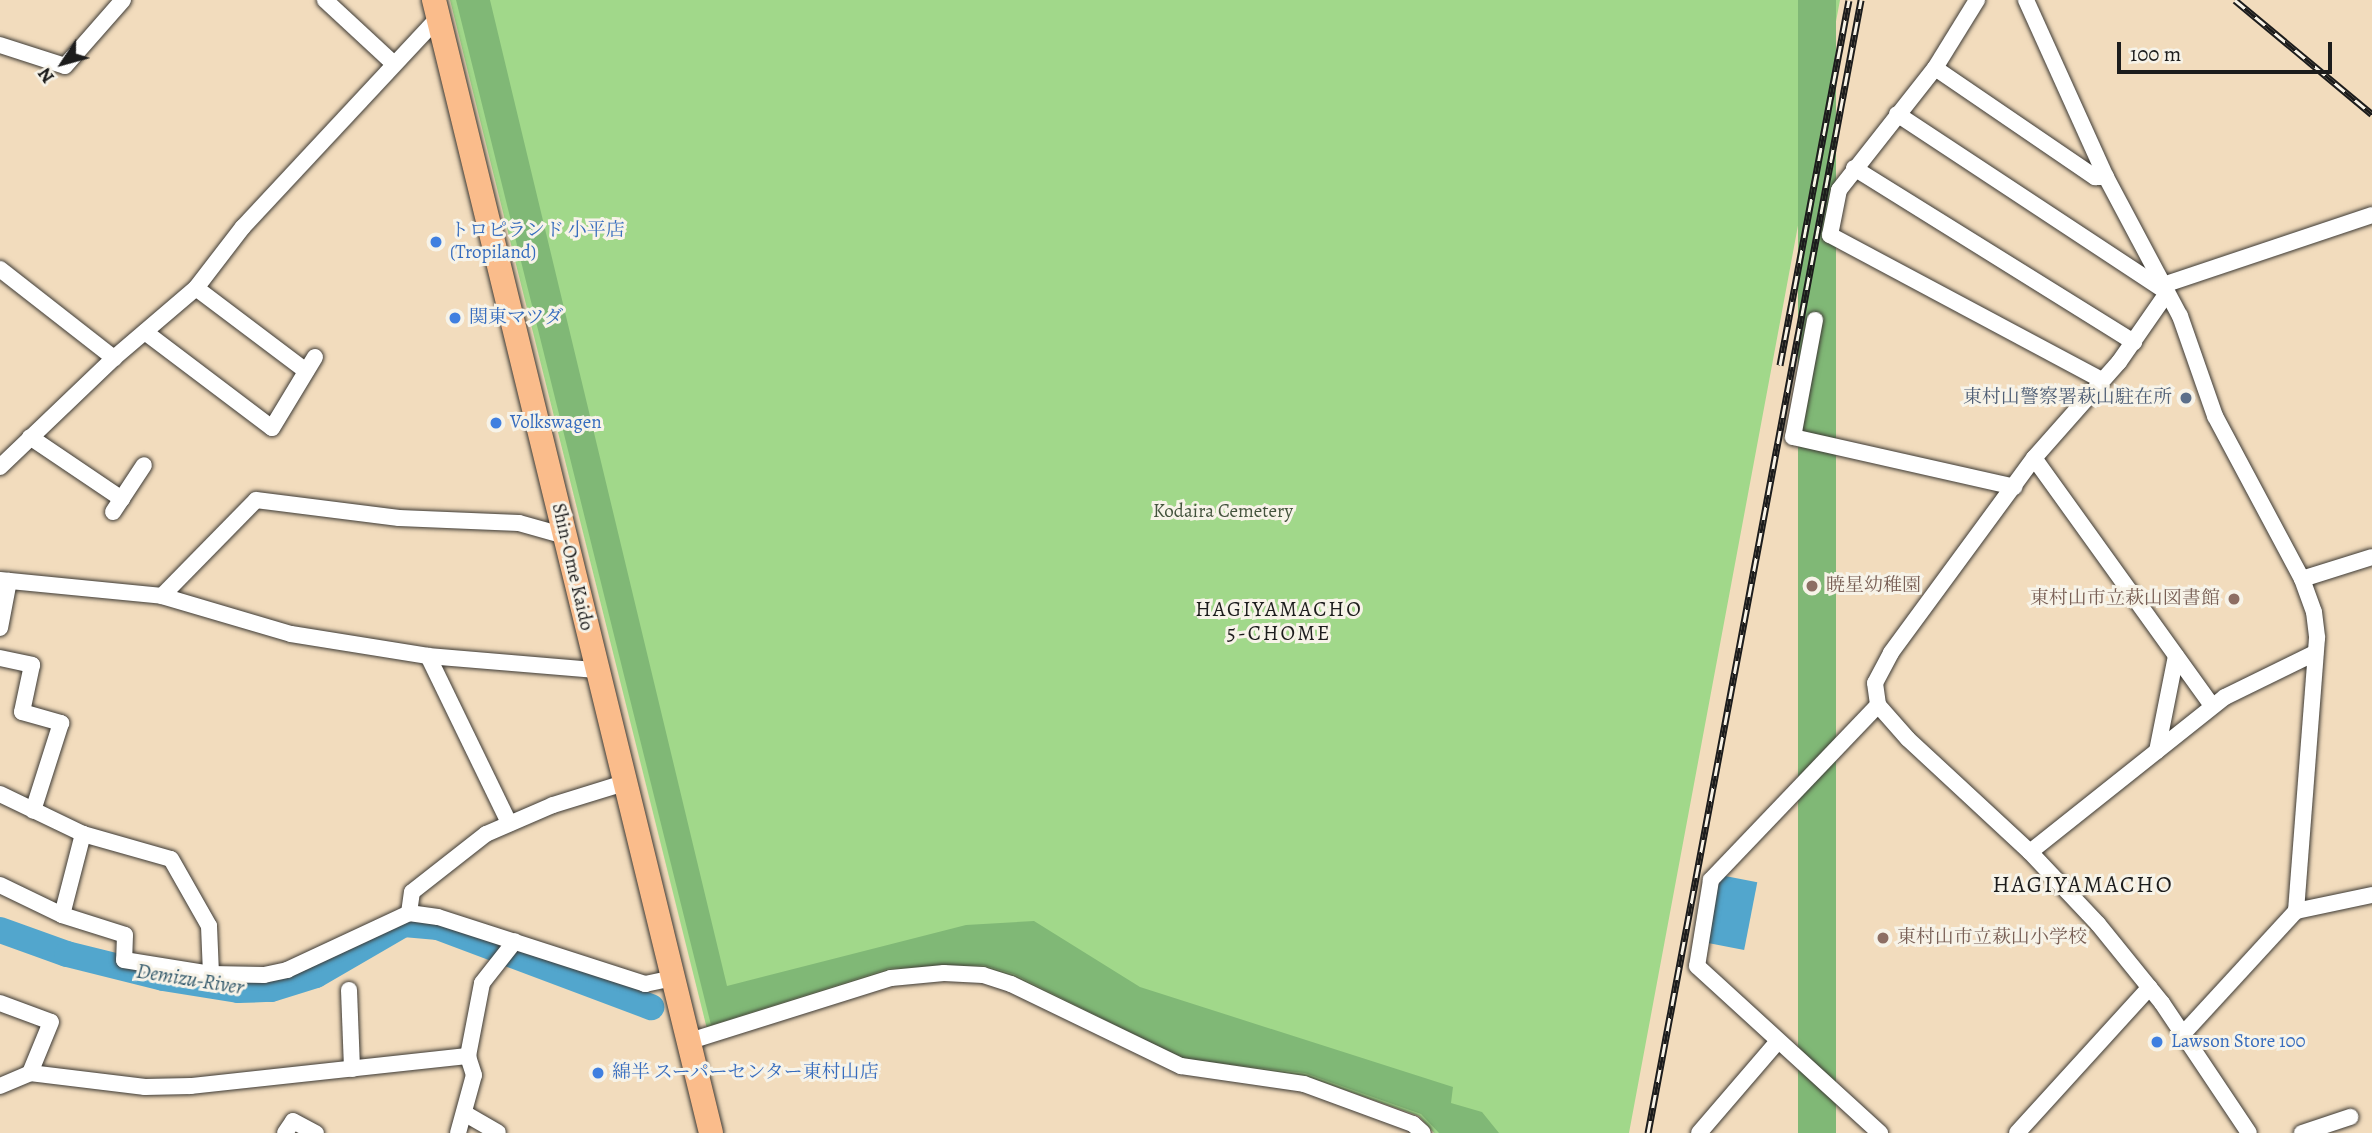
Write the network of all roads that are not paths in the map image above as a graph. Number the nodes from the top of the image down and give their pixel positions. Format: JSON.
{"nodes":[{"id":1,"x":123,"y":0,"type":"edge"},
{"id":2,"x":325,"y":0,"type":"edge"},
{"id":3,"x":1977,"y":0,"type":"edge"},
{"id":4,"x":2026,"y":0,"type":"edge"},
{"id":5,"x":436,"y":9,"type":"edge"},
{"id":6,"x":0,"y":45,"type":"edge"},
{"id":7,"x":394,"y":64,"type":"junction"},
{"id":8,"x":1935,"y":68,"type":"junction"},
{"id":9,"x":1897,"y":114,"type":"junction"},
{"id":10,"x":1854,"y":168,"type":"junction"},
{"id":11,"x":2106,"y":177,"type":"junction"},
{"id":12,"x":2372,"y":215,"type":"edge"},
{"id":13,"x":0,"y":269,"type":"edge"},
{"id":14,"x":196,"y":288,"type":"junction"},
{"id":15,"x":2165,"y":289,"type":"junction"},
{"id":16,"x":1815,"y":320,"type":"dead end"},
{"id":17,"x":145,"y":332,"type":"junction"},
{"id":18,"x":2134,"y":342,"type":"junction"},
{"id":19,"x":114,"y":358,"type":"junction"},
{"id":20,"x":2102,"y":380,"type":"junction"},
{"id":21,"x":30,"y":437,"type":"junction"},
{"id":22,"x":2034,"y":458,"type":"junction"},
{"id":23,"x":144,"y":465,"type":"dead end"},
{"id":24,"x":0,"y":467,"type":"edge"},
{"id":25,"x":2014,"y":487,"type":"junction"},
{"id":26,"x":565,"y":536,"type":"junction"},
{"id":27,"x":2372,"y":556,"type":"edge"},
{"id":28,"x":2302,"y":579,"type":"junction"},
{"id":29,"x":5,"y":581,"type":"edge"},
{"id":30,"x":162,"y":596,"type":"junction"},
{"id":31,"x":0,"y":628,"type":"edge"},
{"id":32,"x":2315,"y":653,"type":"junction"},
{"id":33,"x":428,"y":656,"type":"junction"},
{"id":34,"x":2176,"y":656,"type":"junction"},
{"id":35,"x":0,"y":658,"type":"edge"},
{"id":36,"x":596,"y":670,"type":"junction"},
{"id":37,"x":1878,"y":705,"type":"junction"},
{"id":38,"x":2213,"y":706,"type":"junction"},
{"id":39,"x":2157,"y":751,"type":"junction"},
{"id":40,"x":624,"y":783,"type":"junction"},
{"id":41,"x":0,"y":794,"type":"edge"},
{"id":42,"x":33,"y":811,"type":"junction"},
{"id":43,"x":509,"y":823,"type":"junction"},
{"id":44,"x":83,"y":834,"type":"junction"},
{"id":45,"x":2030,"y":852,"type":"junction"},
{"id":46,"x":0,"y":885,"type":"edge"},
{"id":47,"x":2372,"y":895,"type":"edge"},
{"id":48,"x":2296,"y":911,"type":"junction"},
{"id":49,"x":409,"y":913,"type":"junction"},
{"id":50,"x":62,"y":915,"type":"junction"},
{"id":51,"x":514,"y":943,"type":"junction"},
{"id":52,"x":212,"y":974,"type":"junction"},
{"id":53,"x":673,"y":978,"type":"junction"},
{"id":54,"x":2150,"y":987,"type":"junction"},
{"id":55,"x":348,"y":990,"type":"dead end"},
{"id":56,"x":0,"y":1003,"type":"edge"},
{"id":57,"x":2184,"y":1033,"type":"junction"},
{"id":58,"x":690,"y":1041,"type":"junction"},
{"id":59,"x":1778,"y":1041,"type":"junction"},
{"id":60,"x":468,"y":1056,"type":"junction"},
{"id":61,"x":352,"y":1069,"type":"junction"},
{"id":62,"x":30,"y":1073,"type":"junction"},
{"id":63,"x":0,"y":1086,"type":"edge"},
{"id":64,"x":464,"y":1113,"type":"junction"},
{"id":65,"x":2350,"y":1117,"type":"dead end"},
{"id":66,"x":285,"y":1133,"type":"edge"},
{"id":67,"x":316,"y":1133,"type":"edge"},
{"id":68,"x":457,"y":1133,"type":"edge"},
{"id":69,"x":498,"y":1133,"type":"edge"},
{"id":70,"x":711,"y":1133,"type":"edge"},
{"id":71,"x":1423,"y":1133,"type":"edge"},
{"id":72,"x":1699,"y":1133,"type":"edge"},
{"id":73,"x":1880,"y":1133,"type":"edge"},
{"id":74,"x":2017,"y":1133,"type":"edge"},
{"id":75,"x":2249,"y":1133,"type":"edge"},
{"id":76,"x":2302,"y":1133,"type":"edge"}],
"edges":[{"from":1,"to":6,"type":"street"},
{"from":2,"to":7,"type":"street"},
{"from":3,"to":8,"type":"street"},
{"from":4,"to":11,"type":"street"},
{"from":5,"to":7,"type":"street"},
{"from":5,"to":26,"type":"main road","name":"Shin-Ome Kaido"},
{"from":7,"to":14,"type":"street"},
{"from":8,"to":9,"type":"street"},
{"from":8,"to":11,"type":"street"},
{"from":9,"to":10,"type":"street"},
{"from":9,"to":15,"type":"street"},
{"from":10,"to":18,"type":"street"},
{"from":10,"to":20,"type":"street"},
{"from":11,"to":15,"type":"street"},
{"from":12,"to":15,"type":"street"},
{"from":13,"to":19,"type":"street"},
{"from":14,"to":17,"type":"street"},
{"from":14,"to":17,"type":"street"},
{"from":15,"to":18,"type":"street"},
{"from":15,"to":28,"type":"street"},
{"from":16,"to":25,"type":"street"},
{"from":17,"to":19,"type":"street"},
{"from":18,"to":20,"type":"street"},
{"from":19,"to":21,"type":"street"},
{"from":20,"to":22,"type":"street"},
{"from":21,"to":23,"type":"street"},
{"from":21,"to":24,"type":"street"},
{"from":22,"to":25,"type":"street"},
{"from":22,"to":34,"type":"street"},
{"from":25,"to":37,"type":"street"},
{"from":26,"to":30,"type":"street"},
{"from":26,"to":36,"type":"main road","name":"Shin-Ome Kaido"},
{"from":27,"to":28,"type":"street"},
{"from":28,"to":32,"type":"street"},
{"from":29,"to":30,"type":"street"},
{"from":29,"to":31,"type":"street"},
{"from":30,"to":33,"type":"street"},
{"from":32,"to":38,"type":"street"},
{"from":32,"to":48,"type":"street"},
{"from":33,"to":36,"type":"street"},
{"from":33,"to":43,"type":"street"},
{"from":34,"to":38,"type":"street"},
{"from":34,"to":39,"type":"street"},
{"from":35,"to":42,"type":"street"},
{"from":36,"to":40,"type":"main road","name":"Shin-Ome Kaido"},
{"from":37,"to":45,"type":"street"},
{"from":37,"to":59,"type":"street"},
{"from":38,"to":39,"type":"street"},
{"from":39,"to":45,"type":"street"},
{"from":40,"to":43,"type":"street"},
{"from":40,"to":53,"type":"main road","name":"Shin-Ome Kaido"},
{"from":41,"to":42,"type":"street"},
{"from":42,"to":44,"type":"street"},
{"from":43,"to":49,"type":"street"},
{"from":44,"to":50,"type":"street"},
{"from":44,"to":52,"type":"street"},
{"from":45,"to":54,"type":"street"},
{"from":46,"to":50,"type":"street"},
{"from":47,"to":48,"type":"street"},
{"from":48,"to":57,"type":"street"},
{"from":49,"to":51,"type":"street"},
{"from":49,"to":52,"type":"street"},
{"from":50,"to":52,"type":"street"},
{"from":51,"to":53,"type":"street"},
{"from":51,"to":60,"type":"street"},
{"from":53,"to":58,"type":"main road","name":"Shin-Ome Kaido"},
{"from":54,"to":57,"type":"street"},
{"from":54,"to":74,"type":"street"},
{"from":55,"to":61,"type":"street"},
{"from":56,"to":62,"type":"street"},
{"from":57,"to":75,"type":"street"},
{"from":58,"to":70,"type":"main road","name":"Shin-Ome Kaido"},
{"from":58,"to":71,"type":"street"},
{"from":59,"to":72,"type":"street"},
{"from":59,"to":73,"type":"street"},
{"from":60,"to":61,"type":"street"},
{"from":60,"to":64,"type":"street"},
{"from":61,"to":62,"type":"street"},
{"from":62,"to":63,"type":"street"},
{"from":64,"to":68,"type":"street"},
{"from":64,"to":69,"type":"street"},
{"from":65,"to":76,"type":"street"},
{"from":66,"to":67,"type":"street"}]}
